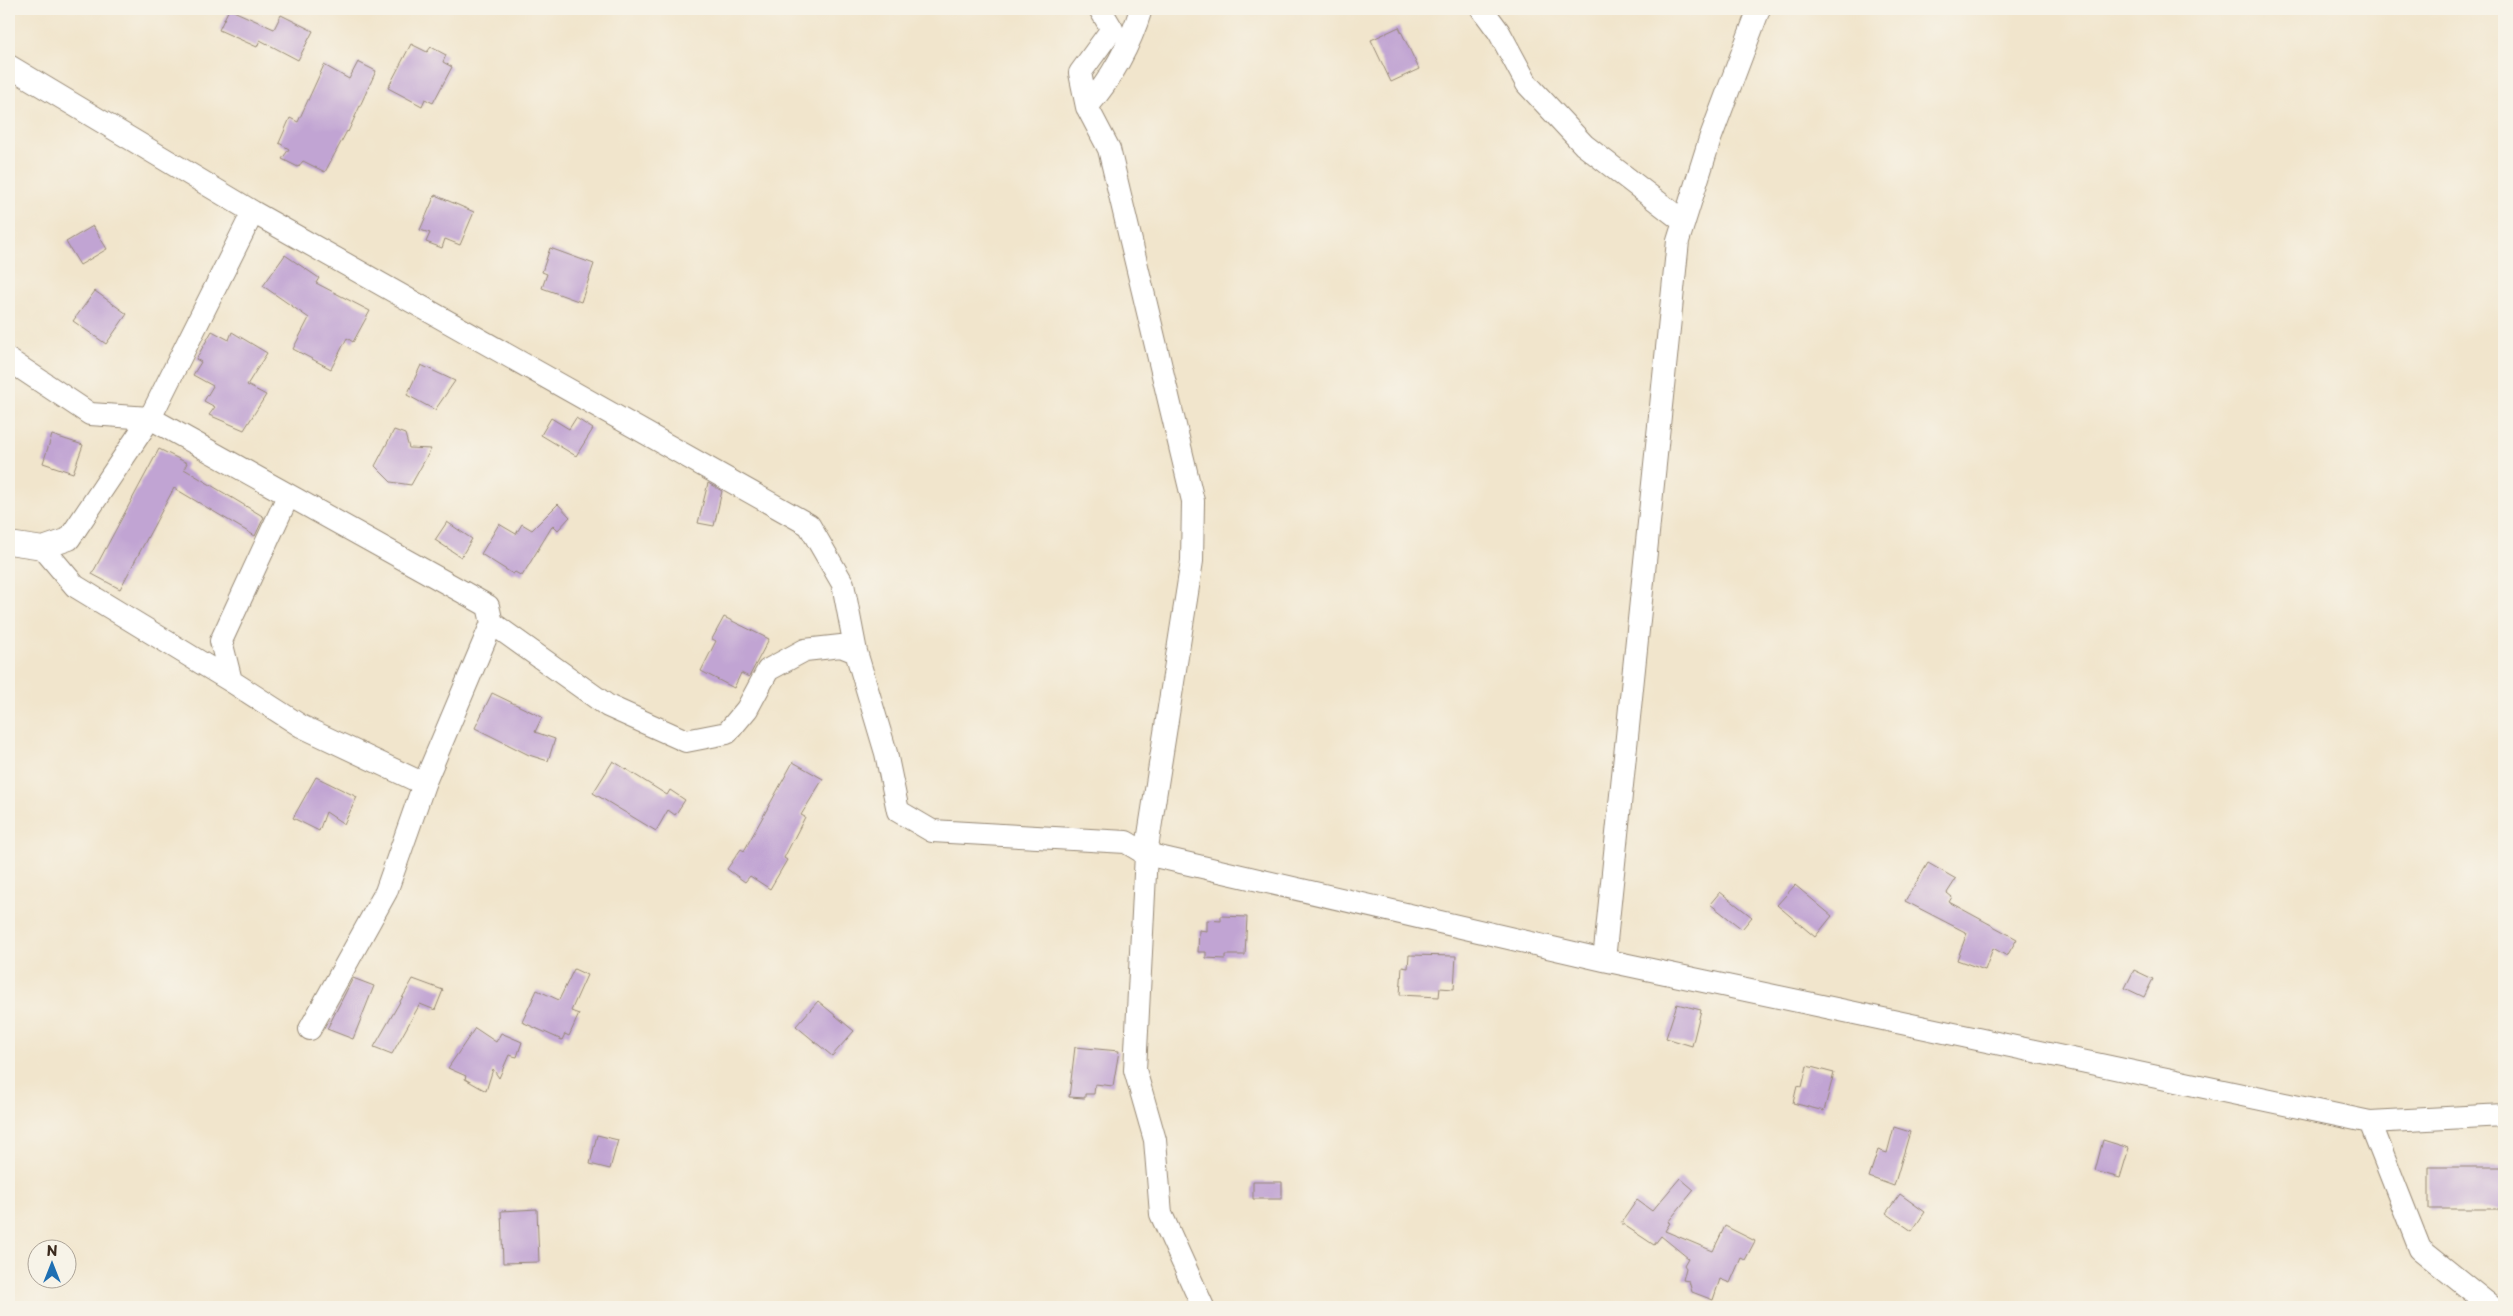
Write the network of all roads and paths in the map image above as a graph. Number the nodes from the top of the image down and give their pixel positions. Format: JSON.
{"nodes":[{"id":1,"x":1100,"y":9,"type":"edge"},
{"id":2,"x":1141,"y":9,"type":"edge"},
{"id":3,"x":1482,"y":9,"type":"edge"},
{"id":4,"x":1759,"y":9,"type":"edge"},
{"id":5,"x":9,"y":66,"type":"edge"},
{"id":6,"x":1088,"y":107,"type":"junction"},
{"id":7,"x":254,"y":212,"type":"junction"},
{"id":8,"x":1684,"y":222,"type":"junction"},
{"id":9,"x":9,"y":360,"type":"edge"},
{"id":10,"x":150,"y":418,"type":"junction"},
{"id":11,"x":288,"y":496,"type":"junction"},
{"id":12,"x":9,"y":543,"type":"edge"},
{"id":13,"x":43,"y":548,"type":"junction"},
{"id":14,"x":492,"y":623,"type":"junction"},
{"id":15,"x":856,"y":652,"type":"junction"},
{"id":16,"x":231,"y":681,"type":"junction"},
{"id":17,"x":424,"y":784,"type":"junction"},
{"id":18,"x":1146,"y":854,"type":"junction"},
{"id":19,"x":1604,"y":960,"type":"junction"},
{"id":20,"x":310,"y":1030,"type":"dead end"},
{"id":21,"x":2504,"y":1115,"type":"edge"},
{"id":22,"x":2370,"y":1122,"type":"junction"},
{"id":23,"x":1203,"y":1307,"type":"edge"},
{"id":24,"x":2492,"y":1307,"type":"edge"}],
"edges":[{"from":1,"to":6,"type":"street"},
{"from":2,"to":6,"type":"street"},
{"from":3,"to":8,"type":"street"},
{"from":4,"to":8,"type":"street"},
{"from":5,"to":7,"type":"street"},
{"from":6,"to":18,"type":"street"},
{"from":7,"to":10,"type":"street"},
{"from":7,"to":15,"type":"street"},
{"from":8,"to":19,"type":"street"},
{"from":9,"to":10,"type":"street"},
{"from":10,"to":11,"type":"street"},
{"from":10,"to":13,"type":"street"},
{"from":11,"to":14,"type":"street"},
{"from":11,"to":16,"type":"street"},
{"from":12,"to":13,"type":"street"},
{"from":13,"to":16,"type":"street"},
{"from":14,"to":15,"type":"street"},
{"from":14,"to":17,"type":"street"},
{"from":15,"to":18,"type":"street"},
{"from":16,"to":17,"type":"street"},
{"from":17,"to":20,"type":"street"},
{"from":18,"to":19,"type":"street"},
{"from":18,"to":23,"type":"street"},
{"from":19,"to":22,"type":"street"},
{"from":21,"to":22,"type":"street"},
{"from":22,"to":24,"type":"street"}]}
